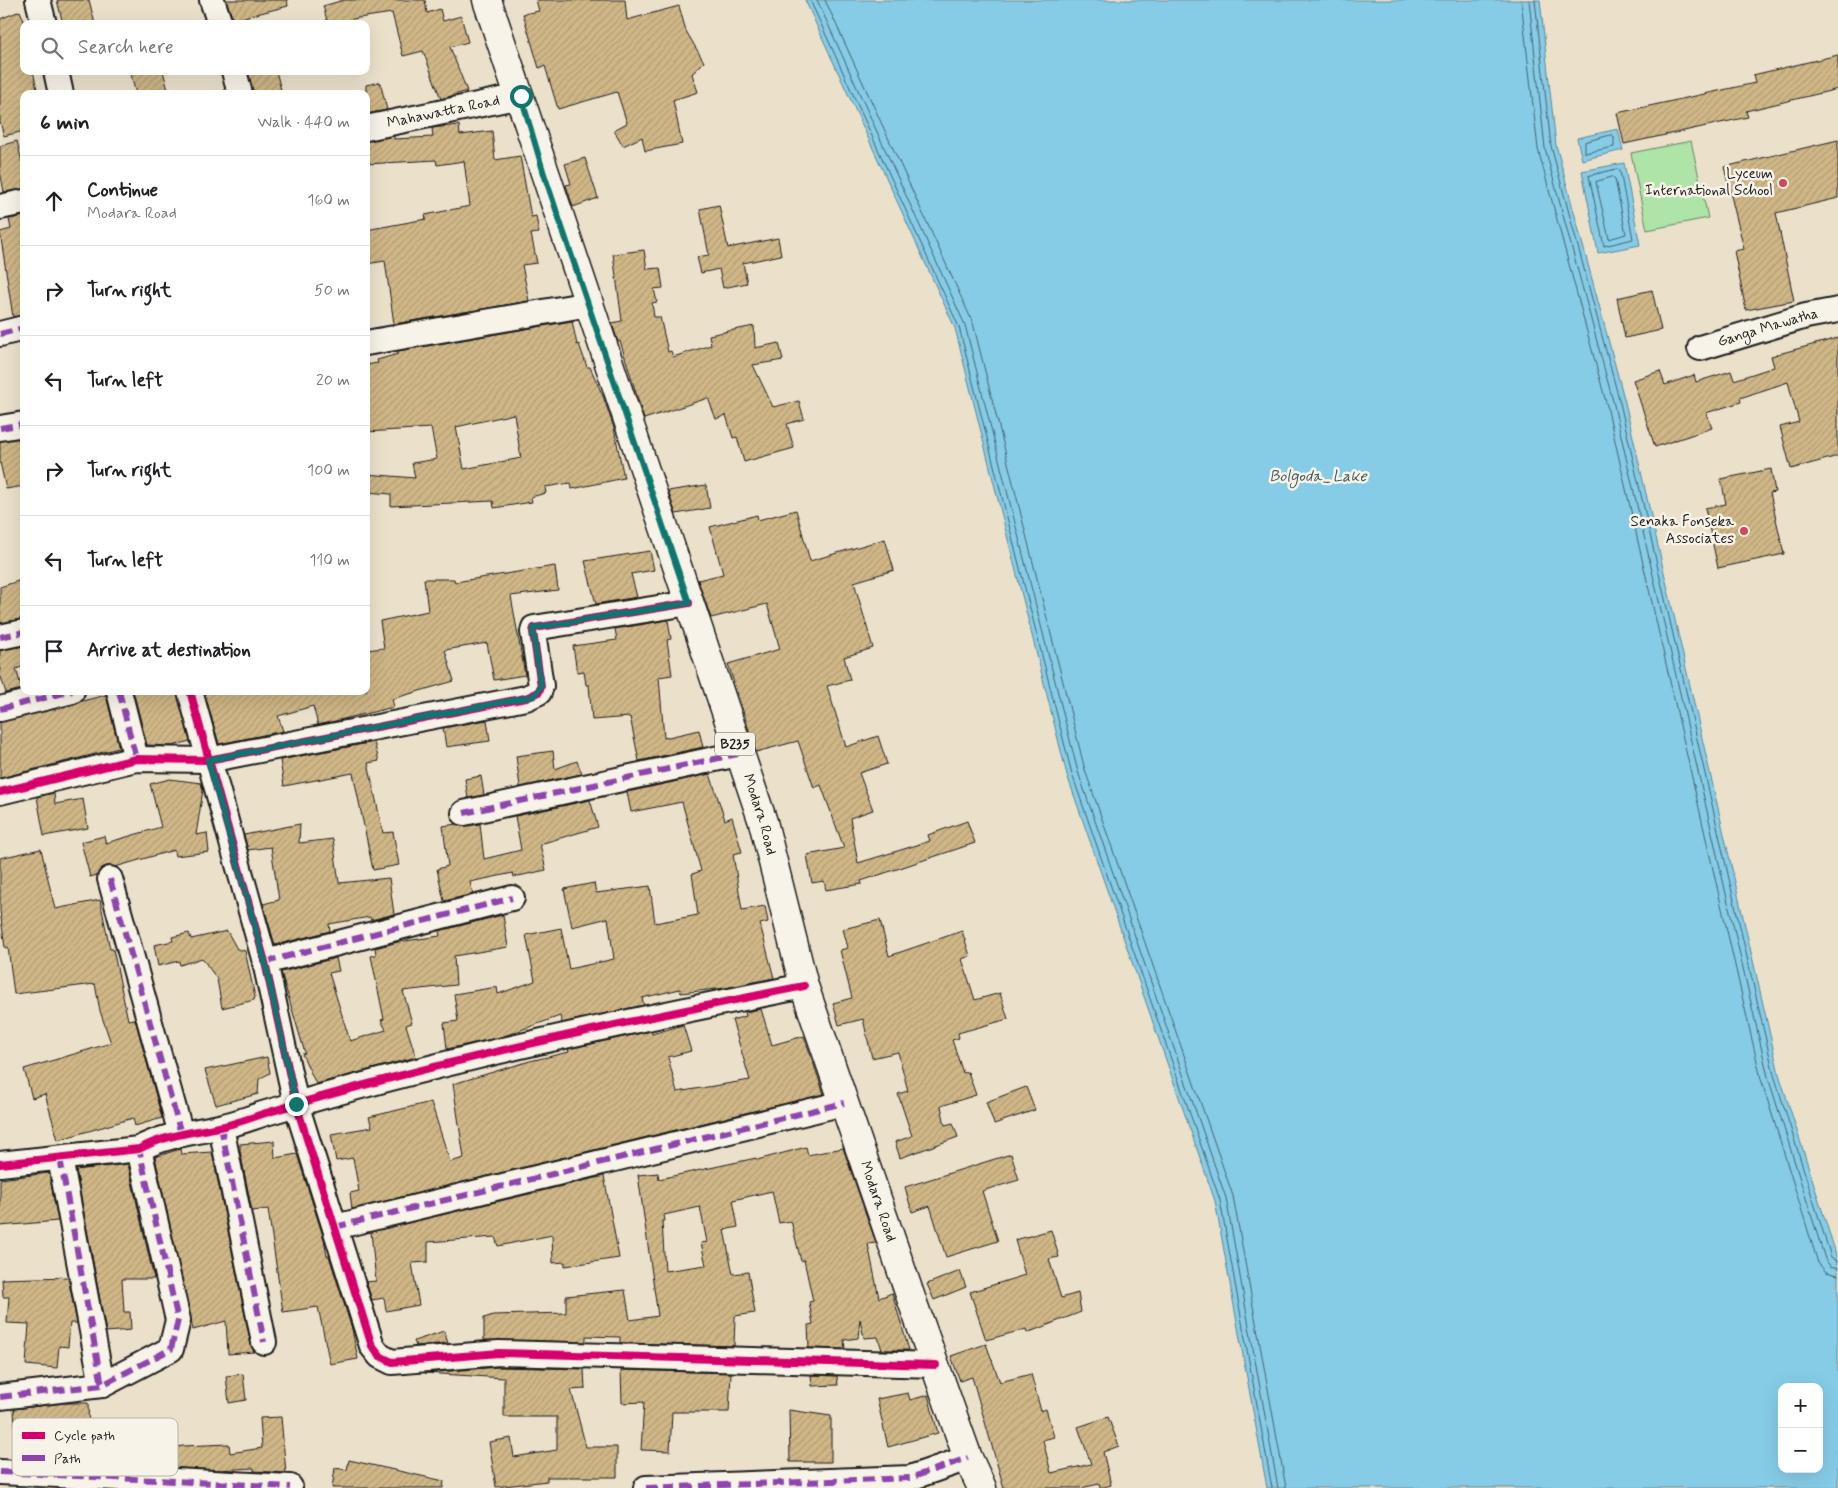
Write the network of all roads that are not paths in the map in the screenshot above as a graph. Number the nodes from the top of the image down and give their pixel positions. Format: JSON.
{"nodes":[{"id":1,"x":38,"y":0,"type":"edge"},
{"id":2,"x":212,"y":0,"type":"edge"},
{"id":3,"x":487,"y":0,"type":"edge"},
{"id":4,"x":43,"y":20,"type":"edge"},
{"id":5,"x":219,"y":20,"type":"edge"},
{"id":6,"x":57,"y":75,"type":"edge"},
{"id":7,"x":235,"y":75,"type":"edge"},
{"id":8,"x":60,"y":90,"type":"edge"},
{"id":9,"x":239,"y":90,"type":"edge"},
{"id":10,"x":521,"y":96,"type":"junction"},
{"id":11,"x":370,"y":127,"type":"edge"},
{"id":12,"x":20,"y":203,"type":"edge"},
{"id":13,"x":0,"y":207,"type":"edge"},
{"id":14,"x":590,"y":304,"type":"junction"},
{"id":15,"x":1838,"y":310,"type":"edge"},
{"id":16,"x":20,"y":329,"type":"edge"},
{"id":17,"x":0,"y":334,"type":"edge"},
{"id":18,"x":370,"y":342,"type":"edge"},
{"id":19,"x":1700,"y":348,"type":"dead end"},
{"id":20,"x":20,"y":425,"type":"edge"},
{"id":21,"x":0,"y":428,"type":"edge"},
{"id":22,"x":689,"y":603,"type":"junction"},
{"id":23,"x":20,"y":633,"type":"edge"},
{"id":24,"x":0,"y":637,"type":"edge"},
{"id":25,"x":56,"y":695,"type":"edge"},
{"id":26,"x":120,"y":695,"type":"edge"},
{"id":27,"x":191,"y":695,"type":"edge"},
{"id":28,"x":0,"y":709,"type":"edge"},
{"id":29,"x":738,"y":754,"type":"junction"},
{"id":30,"x":136,"y":759,"type":"junction"},
{"id":31,"x":208,"y":760,"type":"junction"},
{"id":32,"x":0,"y":792,"type":"edge"},
{"id":33,"x":464,"y":813,"type":"dead end"},
{"id":34,"x":110,"y":879,"type":"dead end"},
{"id":35,"x":512,"y":898,"type":"dead end"},
{"id":36,"x":265,"y":962,"type":"junction"},
{"id":37,"x":804,"y":986,"type":"junction"},
{"id":38,"x":844,"y":1103,"type":"junction"},
{"id":39,"x":296,"y":1104,"type":"junction"},
{"id":40,"x":221,"y":1127,"type":"junction"},
{"id":41,"x":181,"y":1134,"type":"junction"},
{"id":42,"x":139,"y":1149,"type":"junction"},
{"id":43,"x":60,"y":1158,"type":"junction"},
{"id":44,"x":0,"y":1164,"type":"edge"},
{"id":45,"x":335,"y":1227,"type":"junction"},
{"id":46,"x":264,"y":1342,"type":"dead end"},
{"id":47,"x":936,"y":1365,"type":"junction"},
{"id":48,"x":102,"y":1384,"type":"junction"},
{"id":49,"x":0,"y":1397,"type":"edge"},
{"id":50,"x":968,"y":1458,"type":"junction"},
{"id":51,"x":77,"y":1476,"type":"edge"},
{"id":52,"x":290,"y":1487,"type":"edge"},
{"id":53,"x":646,"y":1488,"type":"edge"},
{"id":54,"x":982,"y":1488,"type":"edge"}],
"edges":[{"from":1,"to":4,"type":"street"},
{"from":2,"to":5,"type":"street"},
{"from":3,"to":10,"type":"main road","name":"Modara Road","number":"B235"},
{"from":6,"to":8,"type":"street"},
{"from":7,"to":9,"type":"street"},
{"from":10,"to":11,"type":"street","name":"Mahawatta Road"},
{"from":10,"to":14,"type":"main road","name":"Modara Road","number":"B235"},
{"from":12,"to":13,"type":"street"},
{"from":14,"to":18,"type":"street"},
{"from":14,"to":22,"type":"main road","name":"Modara Road","number":"B235"},
{"from":15,"to":19,"type":"street","name":"Ganga Mawatha"},
{"from":16,"to":17,"type":"street"},
{"from":20,"to":21,"type":"street"},
{"from":22,"to":29,"type":"main road","name":"Modara Road","number":"B235"},
{"from":22,"to":31,"type":"street"},
{"from":23,"to":24,"type":"street"},
{"from":25,"to":28,"type":"street"},
{"from":26,"to":30,"type":"street"},
{"from":27,"to":31,"type":"street"},
{"from":29,"to":33,"type":"street"},
{"from":29,"to":37,"type":"main road","name":"Modara Road","number":"B235"},
{"from":30,"to":31,"type":"street"},
{"from":30,"to":32,"type":"street"},
{"from":31,"to":36,"type":"street"},
{"from":34,"to":41,"type":"street"},
{"from":35,"to":36,"type":"street"},
{"from":36,"to":39,"type":"street"},
{"from":37,"to":38,"type":"main road","name":"Modara Road","number":"B235"},
{"from":37,"to":39,"type":"street"},
{"from":38,"to":45,"type":"street"},
{"from":38,"to":47,"type":"main road","name":"Modara Road","number":"B235"},
{"from":39,"to":40,"type":"street"},
{"from":39,"to":45,"type":"street"},
{"from":40,"to":41,"type":"street"},
{"from":40,"to":46,"type":"street"},
{"from":41,"to":42,"type":"street"},
{"from":42,"to":43,"type":"street"},
{"from":42,"to":48,"type":"street"},
{"from":43,"to":44,"type":"street"},
{"from":43,"to":48,"type":"street"},
{"from":45,"to":47,"type":"street"},
{"from":47,"to":50,"type":"main road","name":"Modara Road","number":"B235"},
{"from":48,"to":49,"type":"street"},
{"from":50,"to":53,"type":"street"},
{"from":50,"to":54,"type":"main road","name":"Modara Road","number":"B235"},
{"from":51,"to":52,"type":"street"}]}
